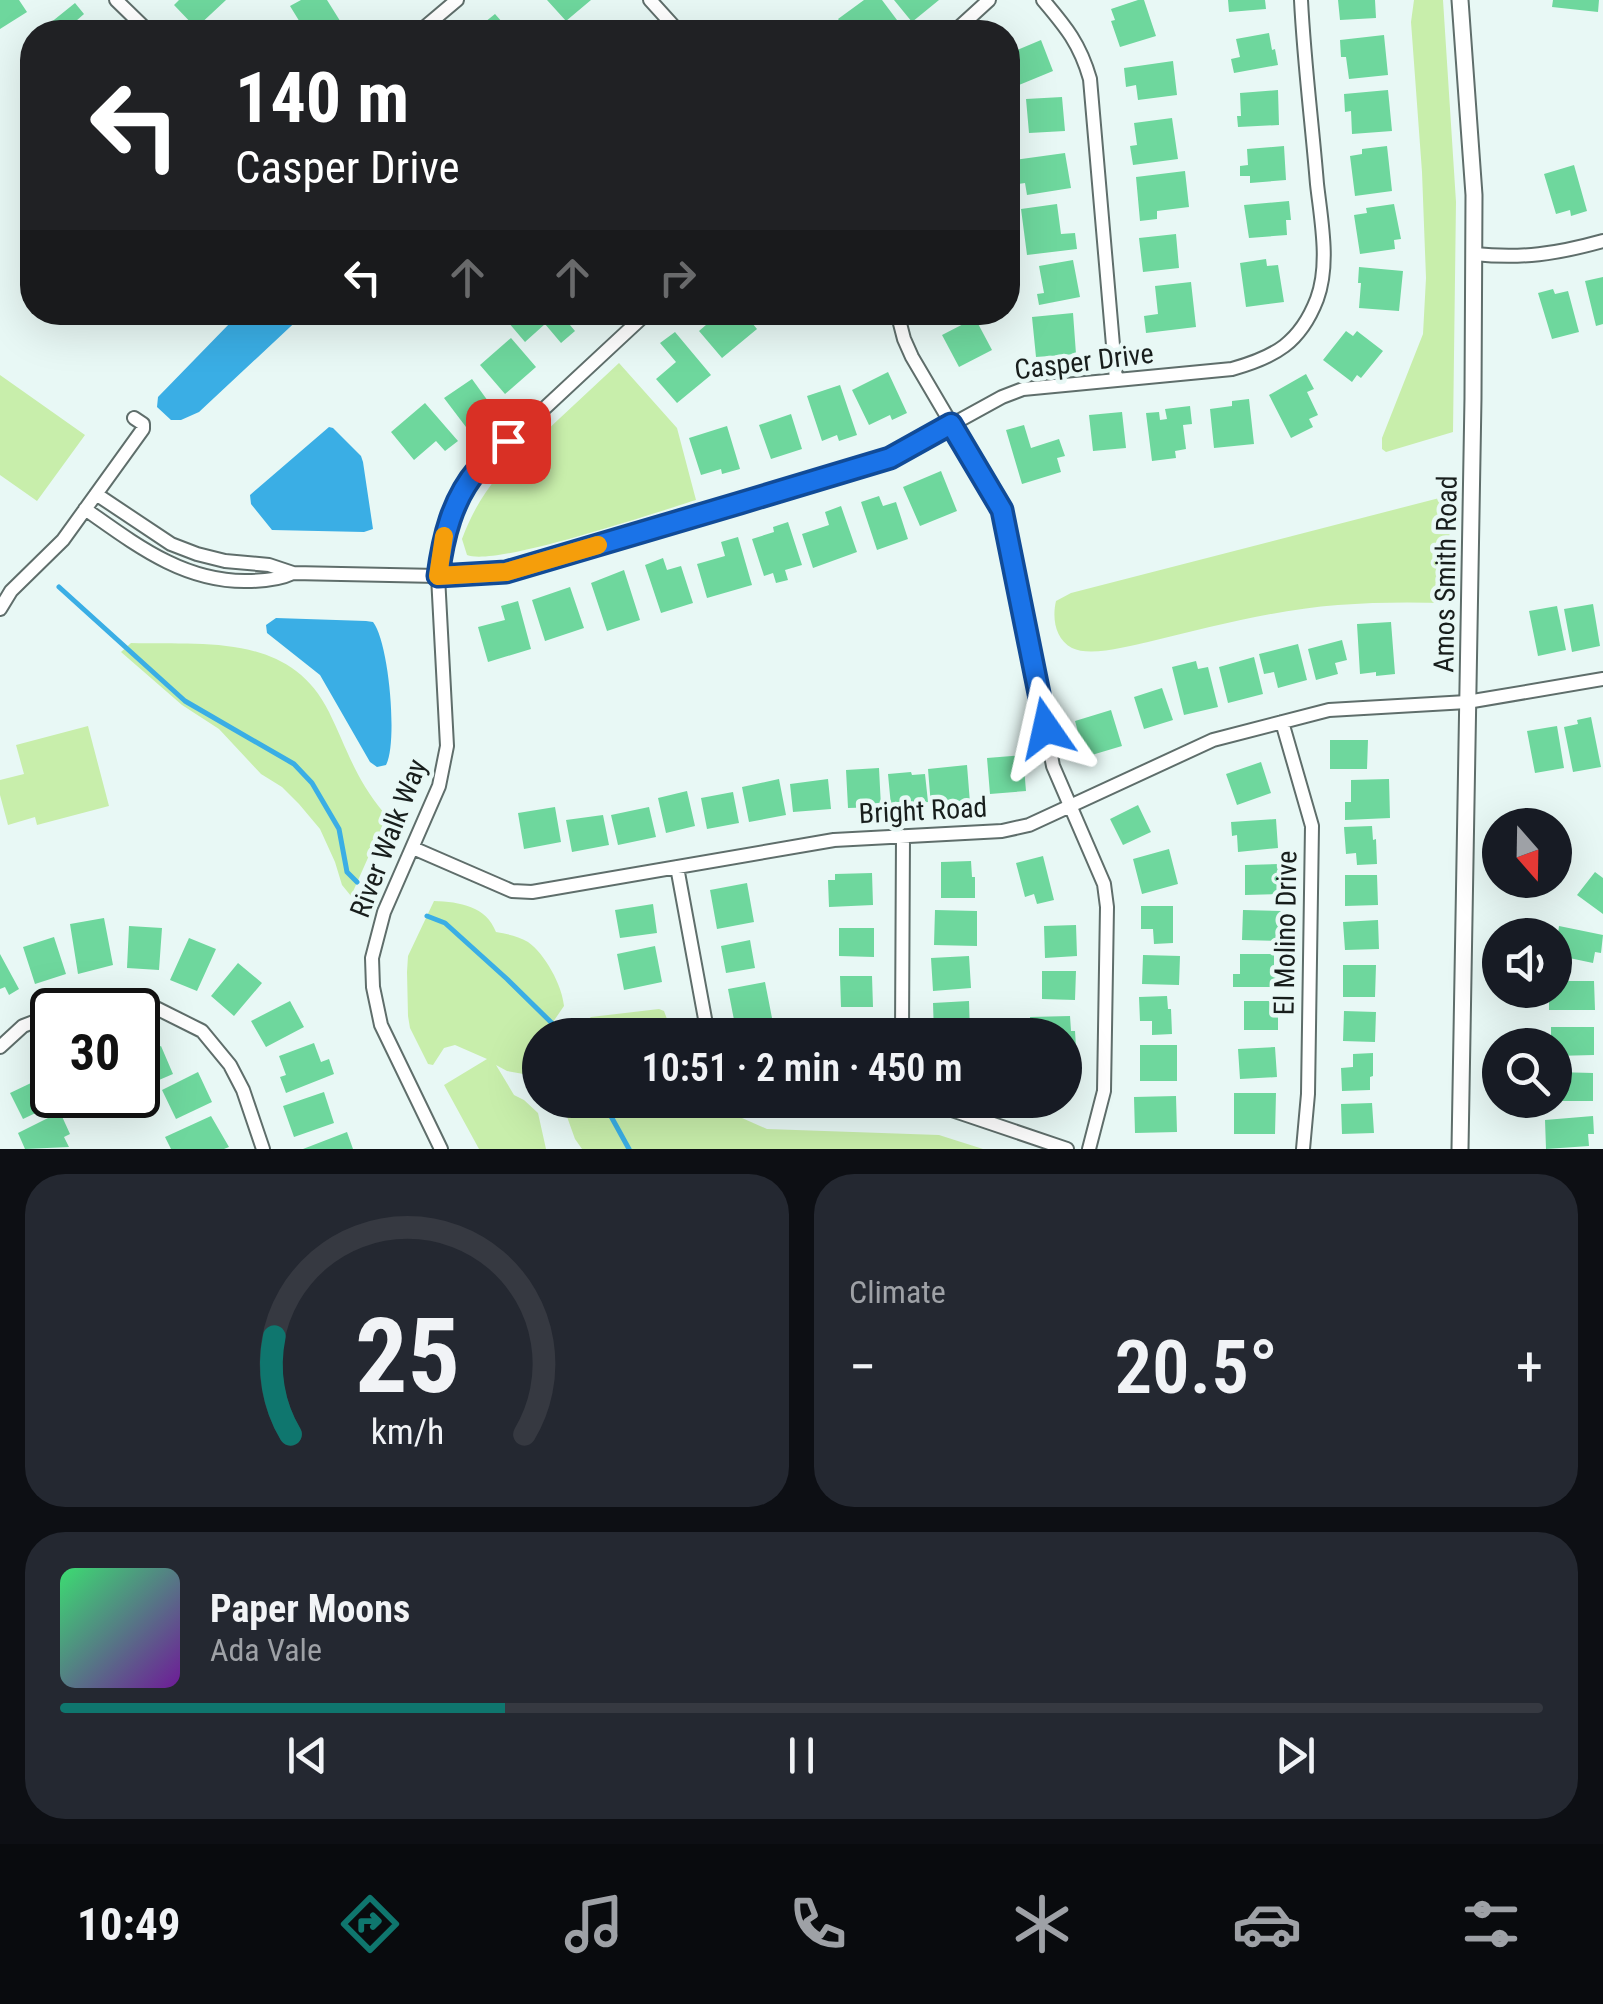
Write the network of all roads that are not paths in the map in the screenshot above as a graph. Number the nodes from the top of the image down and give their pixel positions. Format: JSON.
{"nodes":[{"id":1,"x":116,"y":0,"type":"edge"},
{"id":2,"x":457,"y":0,"type":"edge"},
{"id":3,"x":650,"y":0,"type":"edge"},
{"id":4,"x":990,"y":0,"type":"edge"},
{"id":5,"x":1043,"y":0,"type":"edge"},
{"id":6,"x":1301,"y":0,"type":"edge"},
{"id":7,"x":1460,"y":0,"type":"edge"},
{"id":8,"x":137,"y":20,"type":"edge"},
{"id":9,"x":433,"y":20,"type":"edge"},
{"id":10,"x":668,"y":20,"type":"edge"},
{"id":11,"x":968,"y":20,"type":"edge"},
{"id":12,"x":1603,"y":241,"type":"edge"},
{"id":13,"x":1474,"y":254,"type":"junction"},
{"id":14,"x":634,"y":325,"type":"edge"},
{"id":15,"x":900,"y":325,"type":"edge"},
{"id":16,"x":1116,"y":380,"type":"junction"},
{"id":17,"x":134,"y":418,"type":"dead end"},
{"id":18,"x":951,"y":424,"type":"junction"},
{"id":19,"x":96,"y":494,"type":"junction"},
{"id":20,"x":85,"y":509,"type":"junction"},
{"id":21,"x":293,"y":573,"type":"junction"},
{"id":22,"x":438,"y":576,"type":"junction"},
{"id":23,"x":0,"y":609,"type":"edge"},
{"id":24,"x":1603,"y":679,"type":"edge"},
{"id":25,"x":1467,"y":702,"type":"junction"},
{"id":26,"x":1282,"y":722,"type":"junction"},
{"id":27,"x":1070,"y":806,"type":"junction"},
{"id":28,"x":904,"y":836,"type":"junction"},
{"id":29,"x":413,"y":848,"type":"junction"},
{"id":30,"x":676,"y":867,"type":"junction"},
{"id":31,"x":160,"y":1010,"type":"edge"},
{"id":32,"x":705,"y":1018,"type":"edge"},
{"id":33,"x":902,"y":1018,"type":"edge"},
{"id":34,"x":30,"y":1023,"type":"edge"},
{"id":35,"x":0,"y":1046,"type":"edge"},
{"id":36,"x":977,"y":1118,"type":"edge"},
{"id":37,"x":263,"y":1149,"type":"edge"},
{"id":38,"x":441,"y":1149,"type":"edge"},
{"id":39,"x":1067,"y":1149,"type":"edge"},
{"id":40,"x":1089,"y":1149,"type":"edge"},
{"id":41,"x":1303,"y":1149,"type":"edge"},
{"id":42,"x":1460,"y":1149,"type":"edge"}],
"edges":[{"from":1,"to":8,"type":"street"},
{"from":2,"to":9,"type":"street"},
{"from":3,"to":10,"type":"street"},
{"from":4,"to":11,"type":"street"},
{"from":5,"to":16,"type":"street"},
{"from":6,"to":16,"type":"street","name":"Casper Drive"},
{"from":7,"to":13,"type":"street","name":"Amos Smith Road"},
{"from":12,"to":13,"type":"street"},
{"from":13,"to":25,"type":"street","name":"Amos Smith Road"},
{"from":14,"to":22,"type":"street","name":"River Walk Way"},
{"from":15,"to":18,"type":"street"},
{"from":16,"to":18,"type":"street","name":"Casper Drive"},
{"from":17,"to":19,"type":"street"},
{"from":18,"to":22,"type":"street","name":"Casper Drive"},
{"from":18,"to":27,"type":"street"},
{"from":19,"to":20,"type":"street"},
{"from":19,"to":21,"type":"street"},
{"from":20,"to":21,"type":"street"},
{"from":20,"to":23,"type":"street"},
{"from":21,"to":22,"type":"street","name":"Casper Drive"},
{"from":22,"to":29,"type":"street","name":"River Walk Way"},
{"from":24,"to":25,"type":"street","name":"Bright Road"},
{"from":25,"to":26,"type":"street","name":"Bright Road"},
{"from":25,"to":42,"type":"street","name":"Amos Smith Road"},
{"from":26,"to":27,"type":"street","name":"Bright Road"},
{"from":26,"to":41,"type":"street","name":"El Molino Drive"},
{"from":27,"to":28,"type":"street","name":"Bright Road"},
{"from":27,"to":40,"type":"street"},
{"from":28,"to":30,"type":"street","name":"Bright Road"},
{"from":28,"to":33,"type":"street"},
{"from":29,"to":30,"type":"street","name":"Bright Road"},
{"from":29,"to":38,"type":"street","name":"River Walk Way"},
{"from":30,"to":32,"type":"street"},
{"from":31,"to":37,"type":"street"},
{"from":34,"to":35,"type":"street"},
{"from":36,"to":39,"type":"street"}]}
